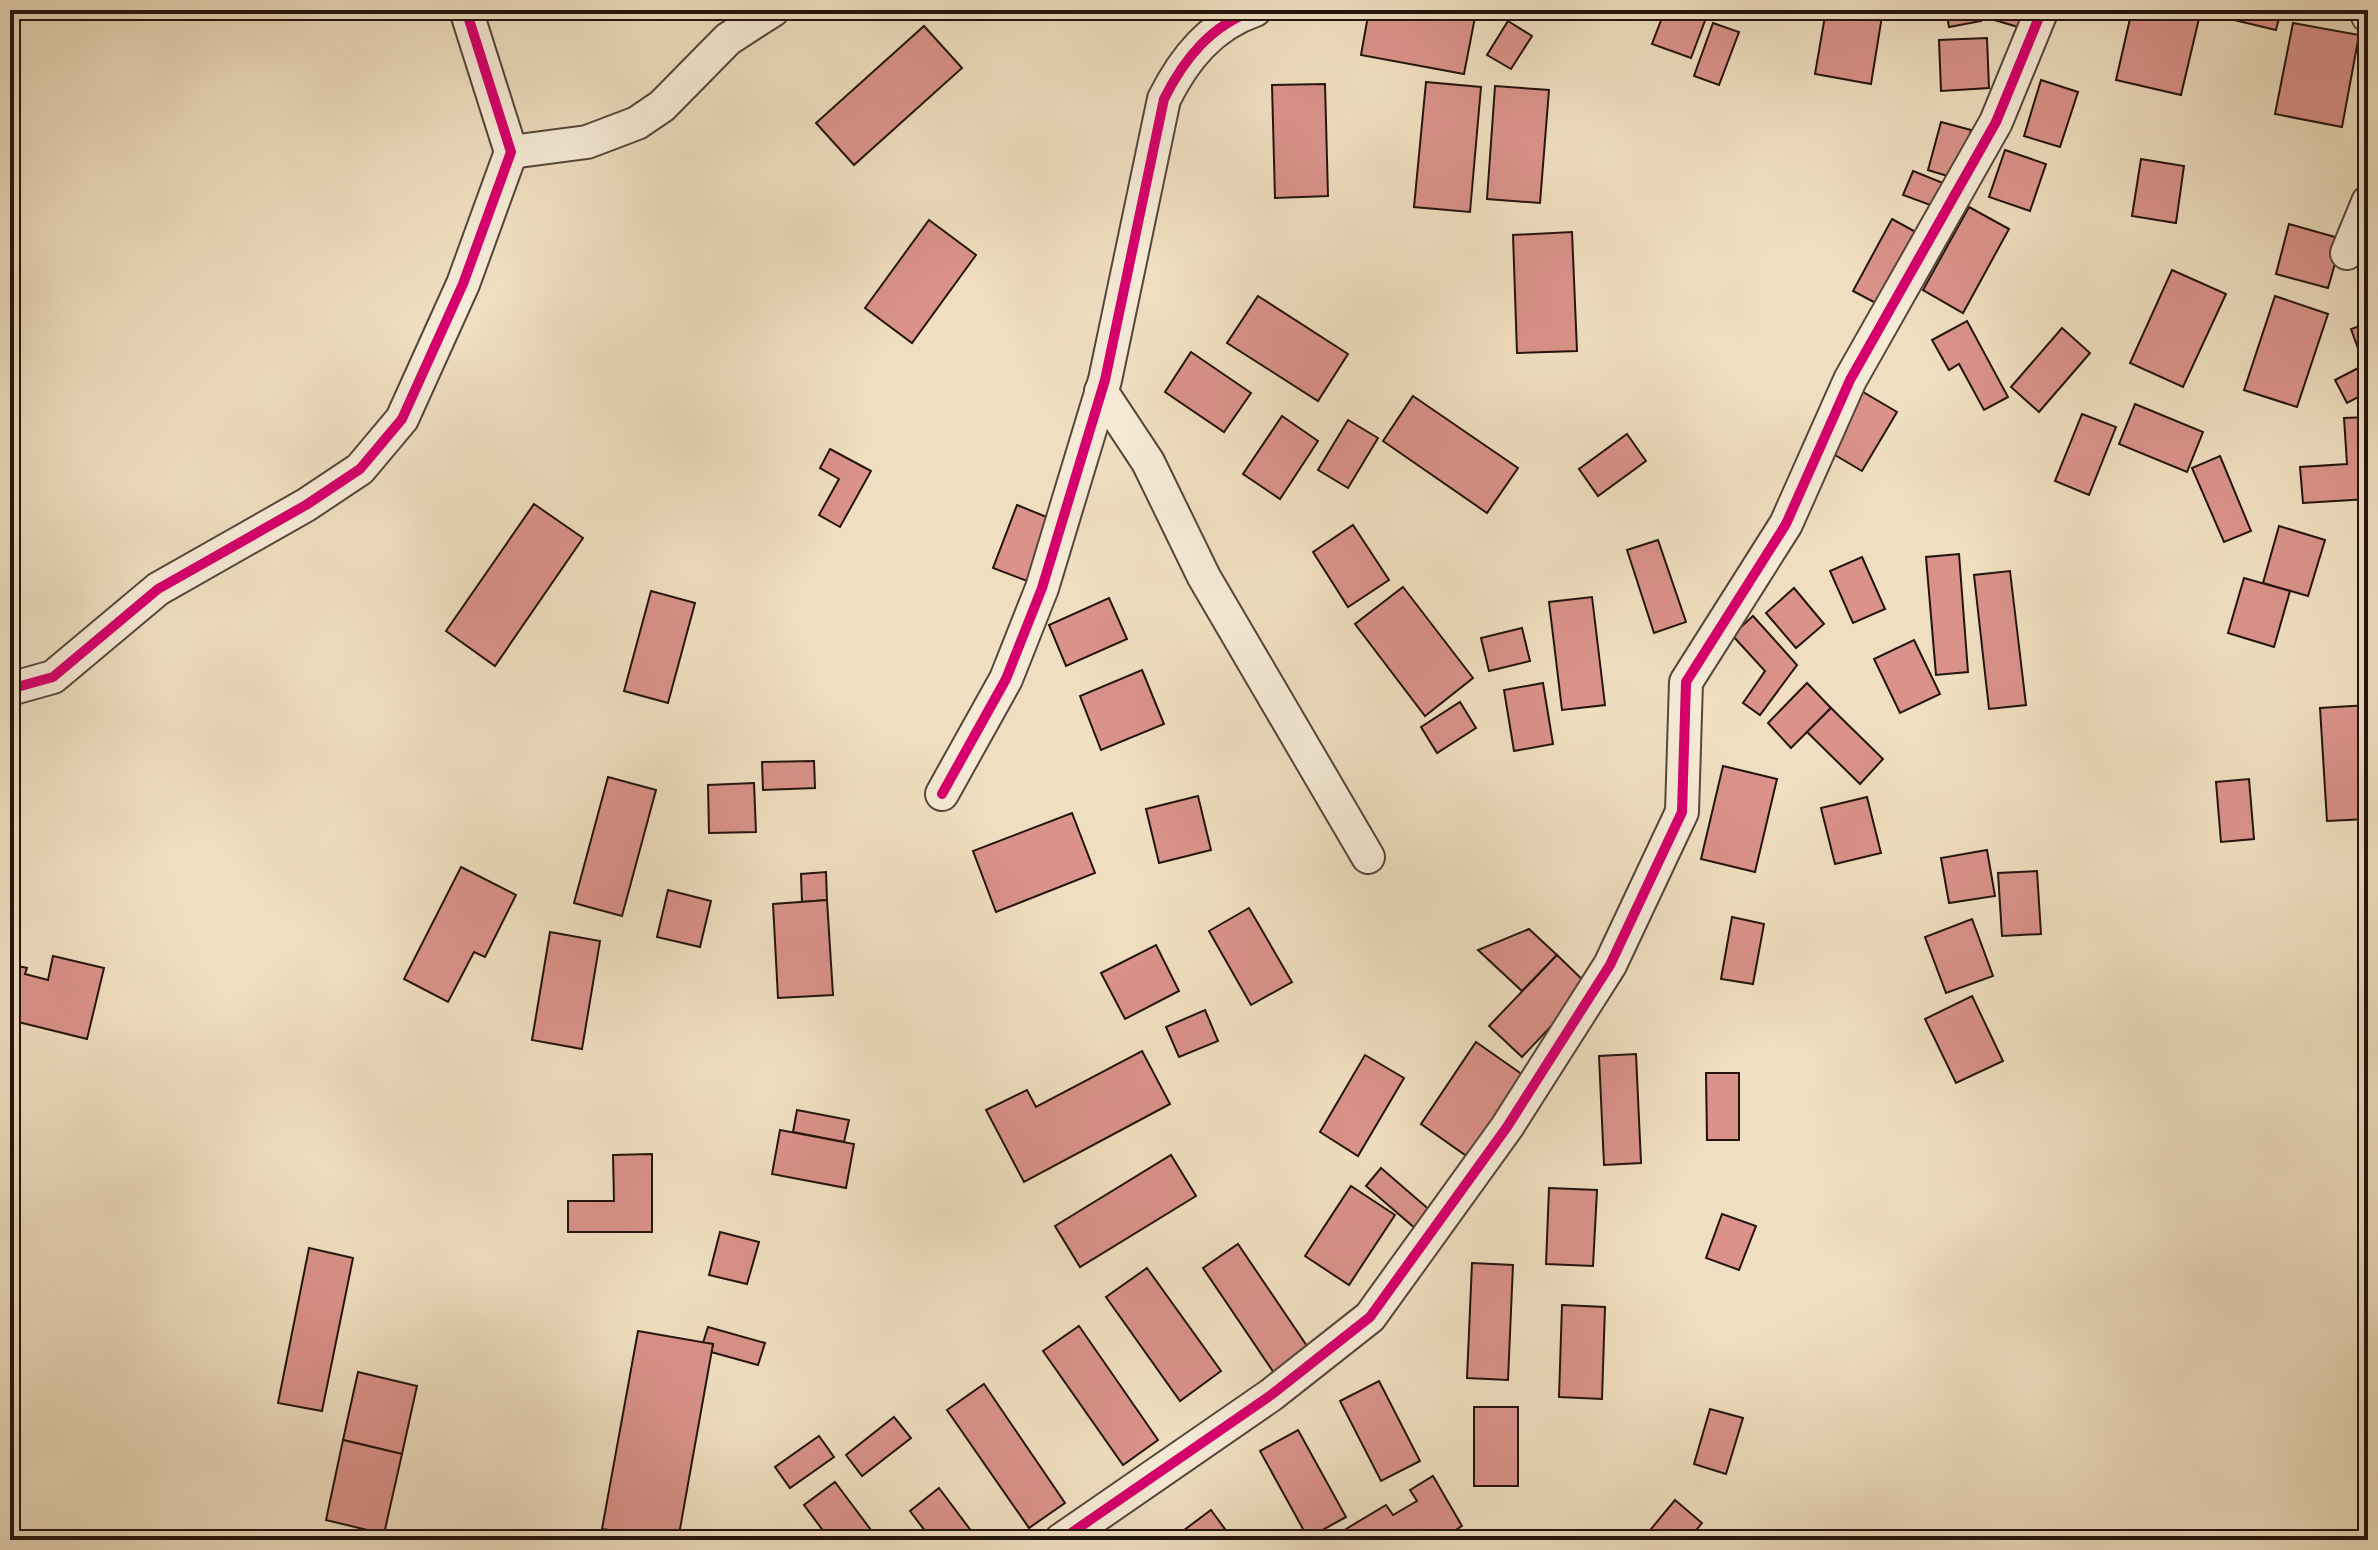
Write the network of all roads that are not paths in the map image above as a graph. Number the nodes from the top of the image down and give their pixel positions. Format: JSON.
{"nodes":[{"id":1,"x":466,"y":10,"type":"edge"},
{"id":2,"x":773,"y":10,"type":"edge"},
{"id":3,"x":2042,"y":10,"type":"edge"},
{"id":4,"x":1237,"y":12,"type":"edge"},
{"id":5,"x":511,"y":152,"type":"junction"},
{"id":6,"x":2368,"y":202,"type":"edge"},
{"id":7,"x":2347,"y":253,"type":"dead end"},
{"id":8,"x":1101,"y":391,"type":"junction"},
{"id":9,"x":10,"y":689,"type":"edge"},
{"id":10,"x":942,"y":794,"type":"dead end"},
{"id":11,"x":1368,"y":857,"type":"dead end"},
{"id":12,"x":1061,"y":1540,"type":"edge"}],
"edges":[{"from":1,"to":5,"type":"street"},
{"from":2,"to":5,"type":"street"},
{"from":3,"to":12,"type":"street"},
{"from":4,"to":8,"type":"street"},
{"from":5,"to":9,"type":"street"},
{"from":6,"to":7,"type":"street"},
{"from":8,"to":10,"type":"street"},
{"from":8,"to":11,"type":"street"}]}
